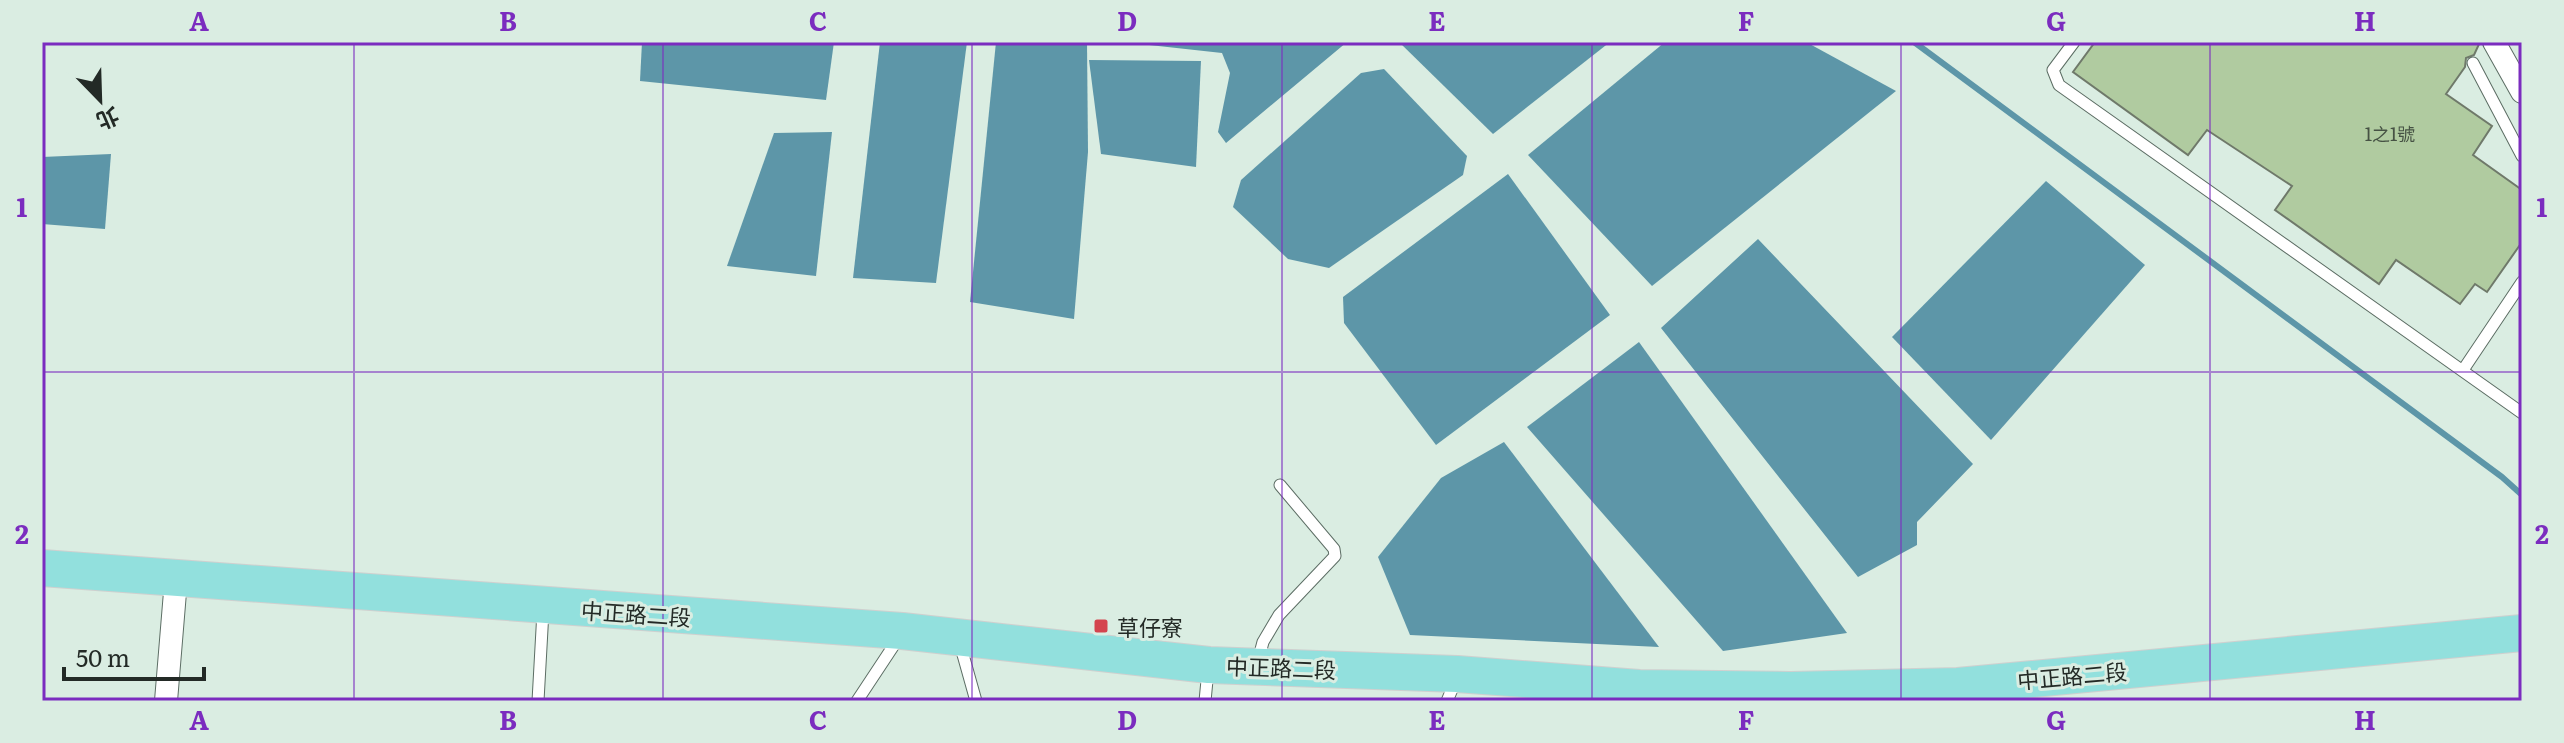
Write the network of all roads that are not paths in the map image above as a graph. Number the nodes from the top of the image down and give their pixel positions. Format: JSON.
{"nodes":[{"id":1,"x":2074,"y":42,"type":"edge"},
{"id":2,"x":2494,"y":42,"type":"edge"},
{"id":3,"x":2473,"y":63,"type":"dead end"},
{"id":4,"x":2522,"y":92,"type":"edge"},
{"id":5,"x":2522,"y":156,"type":"edge"},
{"id":6,"x":2522,"y":282,"type":"edge"},
{"id":7,"x":2463,"y":370,"type":"junction"},
{"id":8,"x":2522,"y":413,"type":"edge"},
{"id":9,"x":1280,"y":485,"type":"dead end"},
{"id":10,"x":42,"y":568,"type":"edge"},
{"id":11,"x":176,"y":580,"type":"junction"},
{"id":12,"x":543,"y":606,"type":"junction"},
{"id":13,"x":902,"y":631,"type":"junction"},
{"id":14,"x":2522,"y":633,"type":"edge"},
{"id":15,"x":958,"y":637,"type":"junction"},
{"id":16,"x":1209,"y":665,"type":"junction"},
{"id":17,"x":1256,"y":665,"type":"junction"},
{"id":18,"x":1452,"y":688,"type":"edge"},
{"id":19,"x":1957,"y":693,"type":"edge"},
{"id":20,"x":974,"y":699,"type":"edge"},
{"id":21,"x":166,"y":701,"type":"edge"},
{"id":22,"x":538,"y":701,"type":"edge"},
{"id":23,"x":857,"y":701,"type":"edge"},
{"id":24,"x":1205,"y":701,"type":"edge"}],
"edges":[{"from":1,"to":7,"type":"lane"},
{"from":2,"to":4,"type":"street"},
{"from":3,"to":5,"type":"lane"},
{"from":6,"to":7,"type":"lane"},
{"from":7,"to":8,"type":"lane"},
{"from":9,"to":17,"type":"lane"},
{"from":10,"to":11,"type":"main road","name":"中正路二段"},
{"from":11,"to":12,"type":"main road","name":"中正路二段"},
{"from":11,"to":21,"type":"street"},
{"from":12,"to":13,"type":"main road","name":"中正路二段"},
{"from":12,"to":22,"type":"lane"},
{"from":13,"to":15,"type":"main road","name":"中正路二段"},
{"from":13,"to":23,"type":"lane"},
{"from":14,"to":19,"type":"main road","name":"中正路二段"},
{"from":15,"to":16,"type":"main road","name":"中正路二段"},
{"from":15,"to":20,"type":"lane"},
{"from":16,"to":17,"type":"main road","name":"中正路二段"},
{"from":16,"to":24,"type":"lane"},
{"from":17,"to":18,"type":"main road","name":"中正路二段"},
{"from":18,"to":19,"type":"main road","name":"中正路二段"}]}
